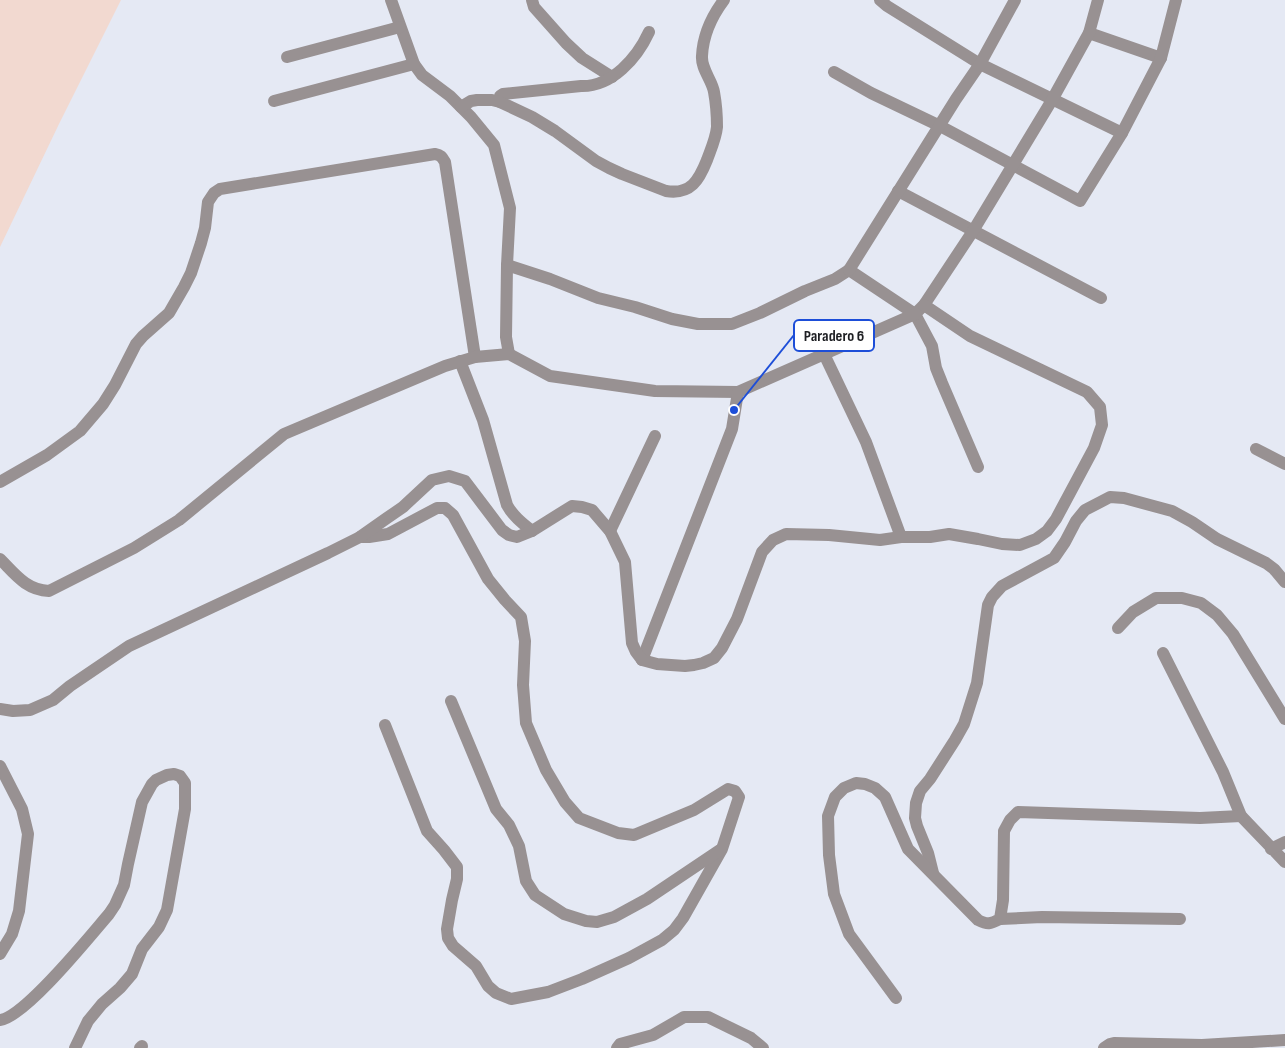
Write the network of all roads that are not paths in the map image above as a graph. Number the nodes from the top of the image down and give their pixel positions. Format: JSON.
{"nodes":[{"id":1,"x":391,"y":0,"type":"edge"},
{"id":2,"x":532,"y":0,"type":"edge"},
{"id":3,"x":724,"y":0,"type":"edge"},
{"id":4,"x":880,"y":0,"type":"edge"},
{"id":5,"x":1015,"y":0,"type":"edge"},
{"id":6,"x":1098,"y":0,"type":"edge"},
{"id":7,"x":1176,"y":0,"type":"edge"},
{"id":8,"x":400,"y":27,"type":"junction"},
{"id":9,"x":649,"y":32,"type":"dead end"},
{"id":10,"x":1089,"y":33,"type":"junction"},
{"id":11,"x":287,"y":57,"type":"dead end"},
{"id":12,"x":1161,"y":58,"type":"junction"},
{"id":13,"x":414,"y":64,"type":"junction"},
{"id":14,"x":980,"y":64,"type":"junction"},
{"id":15,"x":834,"y":72,"type":"dead end"},
{"id":16,"x":612,"y":76,"type":"junction"},
{"id":17,"x":1052,"y":100,"type":"junction"},
{"id":18,"x":274,"y":101,"type":"dead end"},
{"id":19,"x":500,"y":102,"type":"junction"},
{"id":20,"x":461,"y":107,"type":"junction"},
{"id":21,"x":940,"y":126,"type":"junction"},
{"id":22,"x":1122,"y":133,"type":"junction"},
{"id":23,"x":1013,"y":166,"type":"junction"},
{"id":24,"x":898,"y":192,"type":"junction"},
{"id":25,"x":973,"y":232,"type":"junction"},
{"id":26,"x":507,"y":264,"type":"junction"},
{"id":27,"x":849,"y":270,"type":"junction"},
{"id":28,"x":1101,"y":298,"type":"dead end"},
{"id":29,"x":920,"y":309,"type":"junction"},
{"id":30,"x":509,"y":354,"type":"junction"},
{"id":31,"x":824,"y":354,"type":"junction"},
{"id":32,"x":475,"y":357,"type":"junction"},
{"id":33,"x":460,"y":361,"type":"junction"},
{"id":34,"x":738,"y":392,"type":"junction"},
{"id":35,"x":655,"y":436,"type":"dead end"},
{"id":36,"x":1256,"y":449,"type":"dead end"},
{"id":37,"x":1285,"y":464,"type":"edge"},
{"id":38,"x":978,"y":467,"type":"dead end"},
{"id":39,"x":0,"y":482,"type":"edge"},
{"id":40,"x":532,"y":531,"type":"junction"},
{"id":41,"x":610,"y":531,"type":"junction"},
{"id":42,"x":360,"y":537,"type":"junction"},
{"id":43,"x":901,"y":537,"type":"junction"},
{"id":44,"x":0,"y":559,"type":"edge"},
{"id":45,"x":1285,"y":582,"type":"edge"},
{"id":46,"x":1118,"y":628,"type":"dead end"},
{"id":47,"x":1163,"y":653,"type":"dead end"},
{"id":48,"x":642,"y":660,"type":"junction"},
{"id":49,"x":451,"y":701,"type":"dead end"},
{"id":50,"x":0,"y":708,"type":"edge"},
{"id":51,"x":1285,"y":719,"type":"edge"},
{"id":52,"x":385,"y":726,"type":"dead end"},
{"id":53,"x":0,"y":766,"type":"edge"},
{"id":54,"x":1241,"y":816,"type":"junction"},
{"id":55,"x":1285,"y":842,"type":"edge"},
{"id":56,"x":1271,"y":848,"type":"junction"},
{"id":57,"x":722,"y":849,"type":"junction"},
{"id":58,"x":1285,"y":862,"type":"edge"},
{"id":59,"x":933,"y":876,"type":"junction"},
{"id":60,"x":1000,"y":919,"type":"junction"},
{"id":61,"x":1180,"y":919,"type":"dead end"},
{"id":62,"x":0,"y":954,"type":"edge"},
{"id":63,"x":896,"y":998,"type":"dead end"},
{"id":64,"x":0,"y":1020,"type":"edge"},
{"id":65,"x":1279,"y":1043,"type":"edge"},
{"id":66,"x":75,"y":1048,"type":"edge"},
{"id":67,"x":617,"y":1048,"type":"edge"},
{"id":68,"x":763,"y":1048,"type":"edge"},
{"id":69,"x":1104,"y":1048,"type":"edge"}],
"edges":[{"from":1,"to":8,"type":"street"},
{"from":2,"to":16,"type":"street"},
{"from":3,"to":19,"type":"street"},
{"from":4,"to":14,"type":"street"},
{"from":5,"to":14,"type":"street"},
{"from":6,"to":10,"type":"street"},
{"from":7,"to":12,"type":"street"},
{"from":8,"to":11,"type":"street"},
{"from":8,"to":13,"type":"street"},
{"from":9,"to":16,"type":"street"},
{"from":10,"to":12,"type":"street"},
{"from":10,"to":17,"type":"street"},
{"from":12,"to":22,"type":"street"},
{"from":13,"to":18,"type":"street"},
{"from":13,"to":20,"type":"street"},
{"from":14,"to":17,"type":"street"},
{"from":14,"to":21,"type":"street"},
{"from":15,"to":21,"type":"street"},
{"from":16,"to":19,"type":"street"},
{"from":17,"to":22,"type":"street"},
{"from":17,"to":23,"type":"street"},
{"from":19,"to":20,"type":"street"},
{"from":20,"to":26,"type":"street"},
{"from":21,"to":23,"type":"street"},
{"from":21,"to":24,"type":"street"},
{"from":22,"to":23,"type":"street"},
{"from":23,"to":25,"type":"street"},
{"from":24,"to":25,"type":"street"},
{"from":24,"to":27,"type":"street"},
{"from":25,"to":28,"type":"street"},
{"from":25,"to":29,"type":"street"},
{"from":26,"to":27,"type":"street"},
{"from":26,"to":30,"type":"street"},
{"from":27,"to":29,"type":"street"},
{"from":29,"to":31,"type":"street"},
{"from":29,"to":38,"type":"street"},
{"from":29,"to":43,"type":"street"},
{"from":30,"to":32,"type":"street"},
{"from":30,"to":34,"type":"street"},
{"from":31,"to":34,"type":"street"},
{"from":31,"to":43,"type":"street"},
{"from":32,"to":33,"type":"street"},
{"from":32,"to":39,"type":"street"},
{"from":33,"to":40,"type":"street"},
{"from":33,"to":44,"type":"street"},
{"from":34,"to":48,"type":"street"},
{"from":35,"to":41,"type":"street"},
{"from":36,"to":37,"type":"street"},
{"from":40,"to":41,"type":"street"},
{"from":40,"to":42,"type":"street"},
{"from":41,"to":48,"type":"street"},
{"from":42,"to":50,"type":"street"},
{"from":42,"to":57,"type":"street"},
{"from":43,"to":48,"type":"street"},
{"from":45,"to":59,"type":"street"},
{"from":46,"to":51,"type":"street"},
{"from":47,"to":54,"type":"street"},
{"from":49,"to":57,"type":"street"},
{"from":52,"to":57,"type":"street"},
{"from":53,"to":62,"type":"street"},
{"from":54,"to":56,"type":"street"},
{"from":54,"to":60,"type":"street"},
{"from":55,"to":56,"type":"street"},
{"from":56,"to":58,"type":"street"},
{"from":59,"to":60,"type":"street"},
{"from":59,"to":63,"type":"street"},
{"from":60,"to":61,"type":"street"},
{"from":64,"to":66,"type":"street"},
{"from":65,"to":69,"type":"street"},
{"from":67,"to":68,"type":"street"}]}
